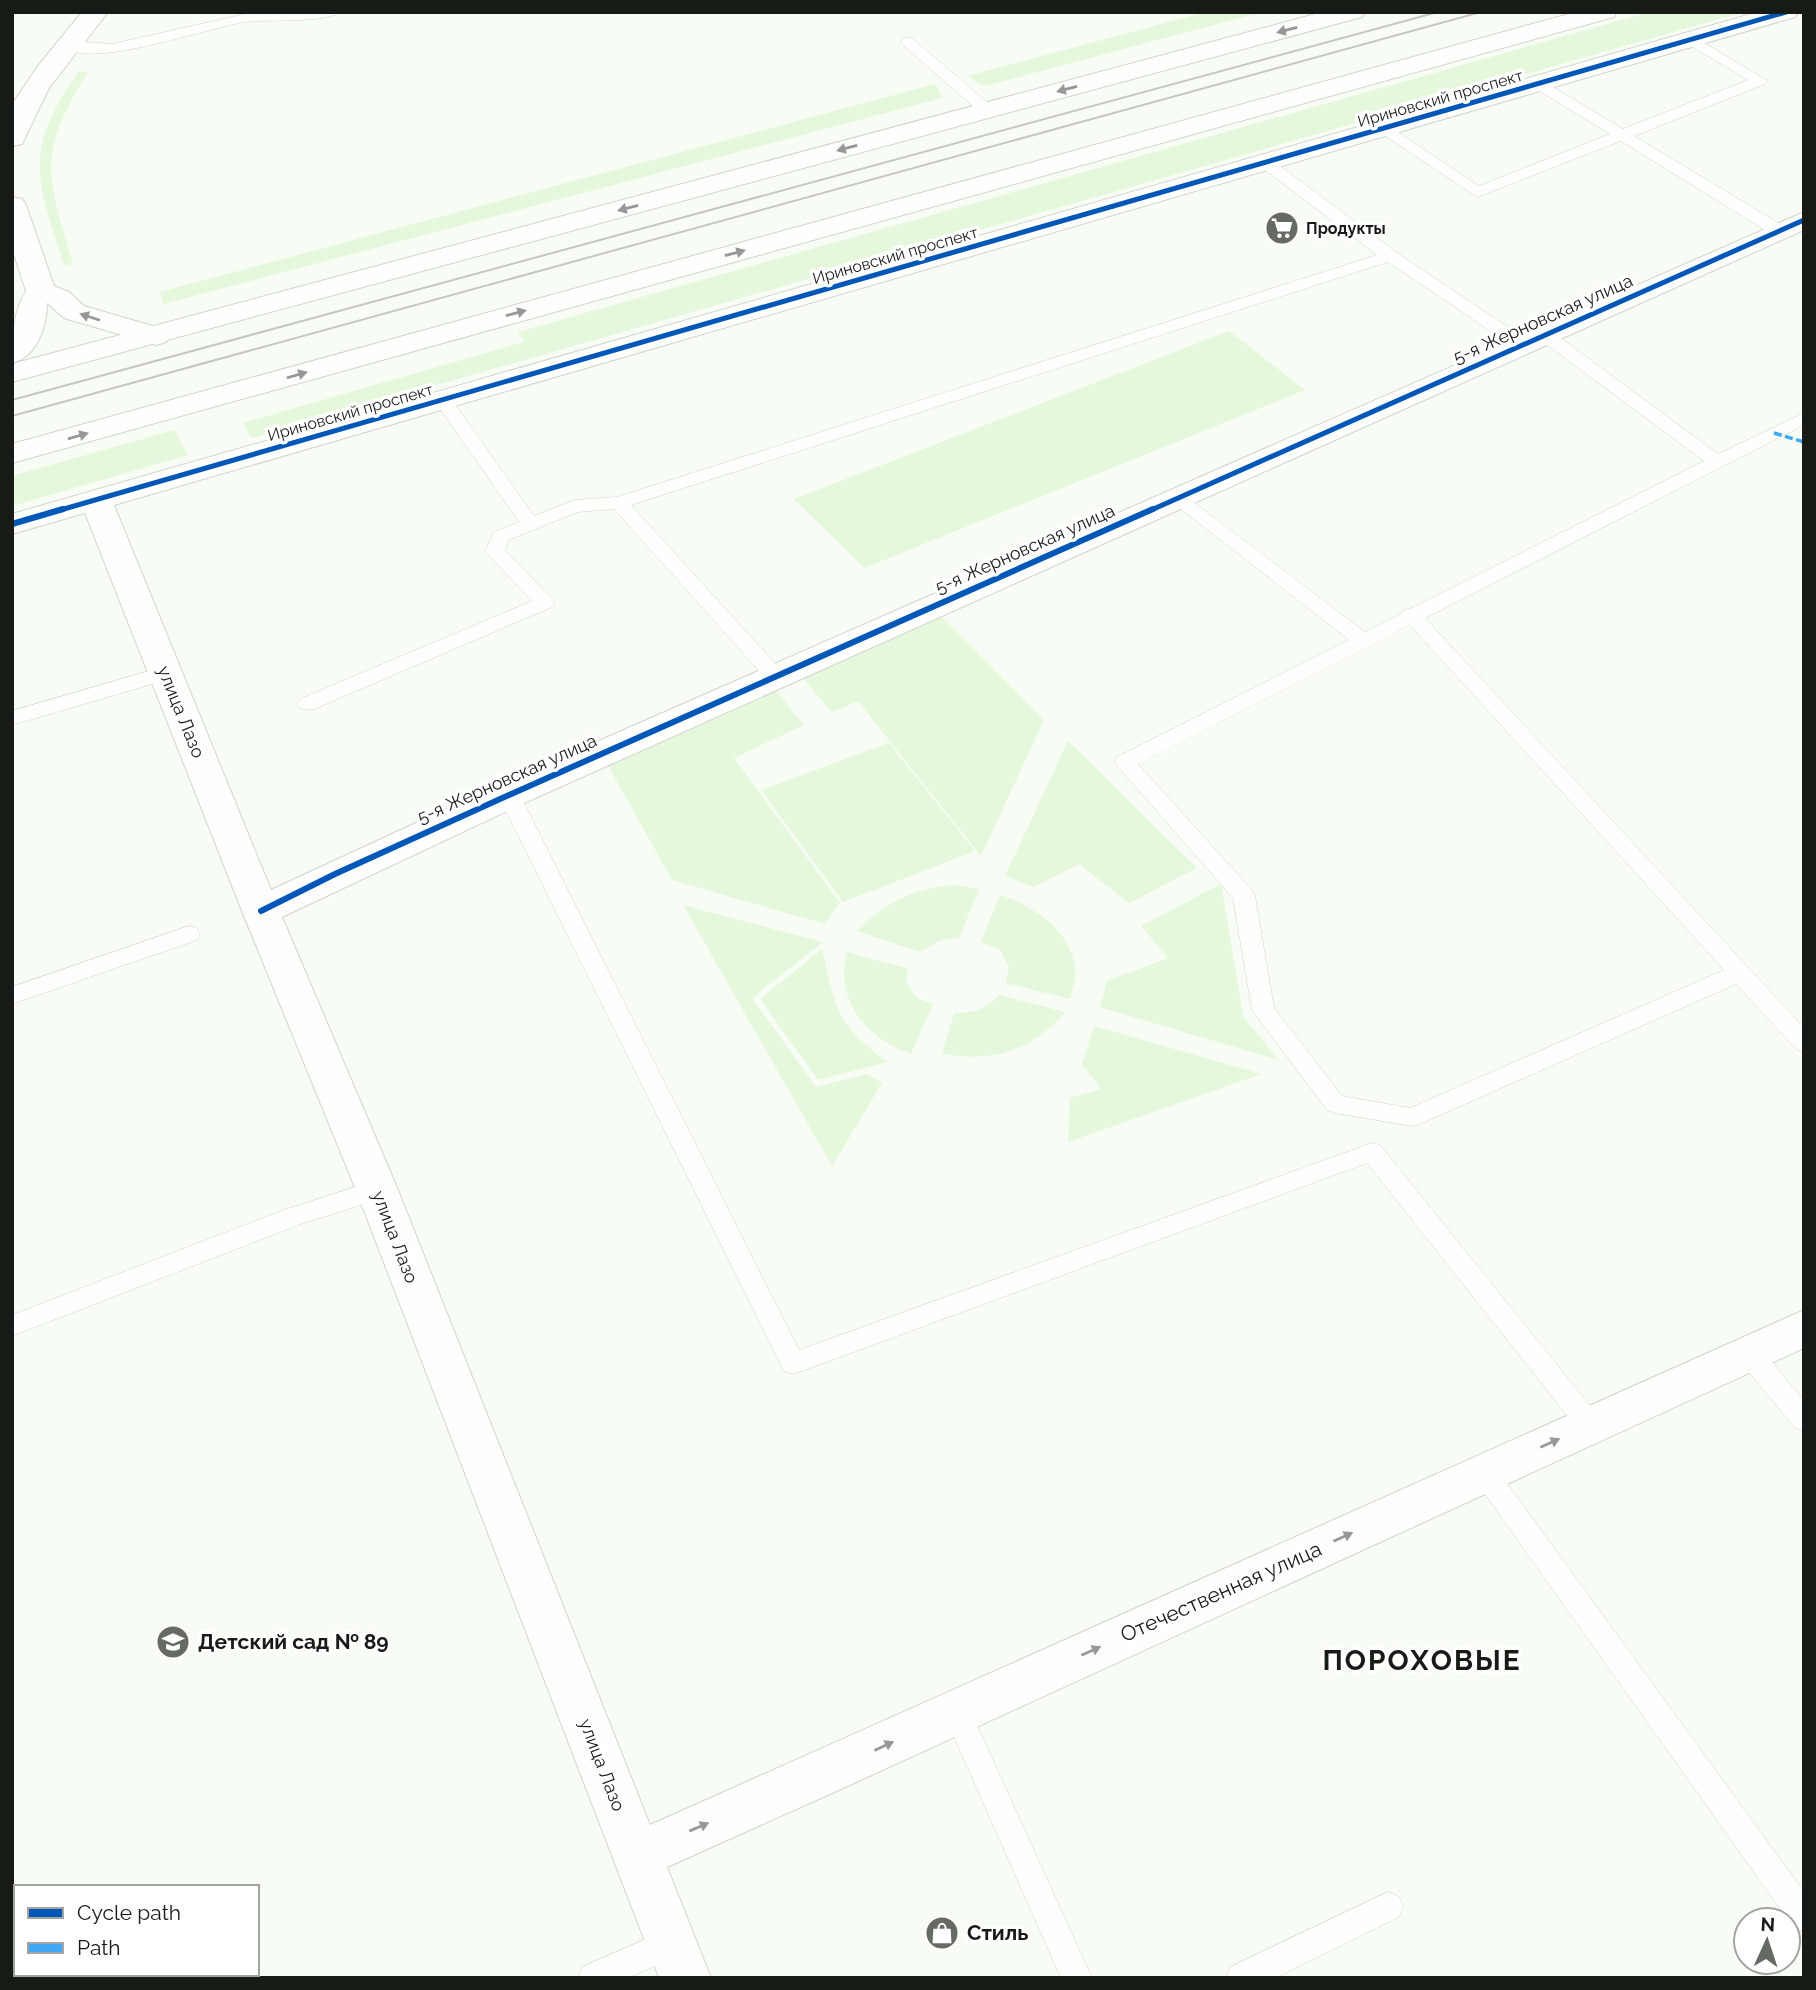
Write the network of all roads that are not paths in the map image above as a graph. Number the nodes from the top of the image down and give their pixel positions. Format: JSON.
{"nodes":[{"id":1,"x":96,"y":12,"type":"edge"},
{"id":2,"x":331,"y":12,"type":"edge"},
{"id":3,"x":1353,"y":12,"type":"edge"},
{"id":4,"x":1605,"y":12,"type":"edge"},
{"id":5,"x":1786,"y":12,"type":"edge"},
{"id":6,"x":1691,"y":40,"type":"junction"},
{"id":7,"x":908,"y":42,"type":"dead end"},
{"id":8,"x":70,"y":46,"type":"junction"},
{"id":9,"x":1538,"y":84,"type":"junction"},
{"id":10,"x":988,"y":110,"type":"junction"},
{"id":11,"x":1383,"y":129,"type":"junction"},
{"id":12,"x":1620,"y":136,"type":"junction"},
{"id":13,"x":12,"y":138,"type":"edge"},
{"id":14,"x":1266,"y":163,"type":"junction"},
{"id":15,"x":12,"y":205,"type":"edge"},
{"id":16,"x":1791,"y":226,"type":"edge"},
{"id":17,"x":1390,"y":256,"type":"junction"},
{"id":18,"x":41,"y":291,"type":"junction"},
{"id":19,"x":156,"y":336,"type":"junction"},
{"id":20,"x":1534,"y":340,"type":"junction"},
{"id":21,"x":12,"y":354,"type":"edge"},
{"id":22,"x":12,"y":373,"type":"edge"},
{"id":23,"x":443,"y":400,"type":"junction"},
{"id":24,"x":1804,"y":418,"type":"edge"},
{"id":25,"x":12,"y":454,"type":"edge"},
{"id":26,"x":1717,"y":461,"type":"junction"},
{"id":27,"x":1177,"y":499,"type":"junction"},
{"id":28,"x":96,"y":500,"type":"junction"},
{"id":29,"x":619,"y":503,"type":"junction"},
{"id":30,"x":12,"y":524,"type":"edge"},
{"id":31,"x":530,"y":524,"type":"junction"},
{"id":32,"x":1412,"y":614,"type":"junction"},
{"id":33,"x":1362,"y":640,"type":"junction"},
{"id":34,"x":166,"y":673,"type":"junction"},
{"id":35,"x":776,"y":677,"type":"junction"},
{"id":36,"x":307,"y":704,"type":"dead end"},
{"id":37,"x":12,"y":718,"type":"edge"},
{"id":38,"x":509,"y":795,"type":"junction"},
{"id":39,"x":261,"y":911,"type":"junction"},
{"id":40,"x":189,"y":934,"type":"dead end"},
{"id":41,"x":1739,"y":972,"type":"junction"},
{"id":42,"x":12,"y":996,"type":"edge"},
{"id":43,"x":1804,"y":1044,"type":"edge"},
{"id":44,"x":377,"y":1190,"type":"junction"},
{"id":45,"x":12,"y":1326,"type":"edge"},
{"id":46,"x":1804,"y":1328,"type":"edge"},
{"id":47,"x":1749,"y":1353,"type":"junction"},
{"id":48,"x":1804,"y":1420,"type":"edge"},
{"id":49,"x":1590,"y":1425,"type":"junction"},
{"id":50,"x":1484,"y":1472,"type":"junction"},
{"id":51,"x":957,"y":1712,"type":"junction"},
{"id":52,"x":637,"y":1854,"type":"junction"},
{"id":53,"x":1388,"y":1908,"type":"dead end"},
{"id":54,"x":1804,"y":1917,"type":"edge"},
{"id":55,"x":678,"y":1960,"type":"edge"},
{"id":56,"x":593,"y":1978,"type":"edge"},
{"id":57,"x":1077,"y":1978,"type":"edge"},
{"id":58,"x":1241,"y":1978,"type":"edge"}],
"edges":[{"from":1,"to":8,"type":"street"},
{"from":2,"to":8,"type":"lane"},
{"from":3,"to":10,"type":"street","one_way":true},
{"from":25,"to":4,"type":"street","one_way":true},
{"from":5,"to":6,"type":"street","name":"Ириновский проспект"},
{"from":6,"to":9,"type":"street","name":"Ириновский проспект"},
{"from":6,"to":12,"type":"lane"},
{"from":7,"to":10,"type":"lane"},
{"from":8,"to":13,"type":"street"},
{"from":9,"to":11,"type":"street","name":"Ириновский проспект"},
{"from":9,"to":12,"type":"lane"},
{"from":10,"to":19,"type":"street","one_way":true},
{"from":11,"to":12,"type":"lane"},
{"from":11,"to":14,"type":"street","name":"Ириновский проспект"},
{"from":12,"to":16,"type":"lane"},
{"from":14,"to":17,"type":"lane"},
{"from":14,"to":23,"type":"street","name":"Ириновский проспект"},
{"from":15,"to":18,"type":"street"},
{"from":16,"to":20,"type":"street","name":"5-я Жерновская улица"},
{"from":17,"to":20,"type":"lane"},
{"from":17,"to":29,"type":"lane"},
{"from":19,"to":18,"type":"street","one_way":true},
{"from":18,"to":21,"type":"street"},
{"from":19,"to":22,"type":"street"},
{"from":20,"to":26,"type":"lane"},
{"from":20,"to":27,"type":"street","name":"5-я Жерновская улица"},
{"from":23,"to":28,"type":"street","name":"Ириновский проспект"},
{"from":23,"to":31,"type":"lane"},
{"from":24,"to":26,"type":"lane"},
{"from":26,"to":32,"type":"lane"},
{"from":27,"to":33,"type":"lane"},
{"from":27,"to":35,"type":"street","name":"5-я Жерновская улица"},
{"from":28,"to":30,"type":"street","name":"Ириновский проспект"},
{"from":28,"to":34,"type":"street","name":"улица Лазо"},
{"from":29,"to":31,"type":"lane"},
{"from":29,"to":35,"type":"lane"},
{"from":31,"to":36,"type":"lane"},
{"from":32,"to":33,"type":"lane"},
{"from":32,"to":41,"type":"lane"},
{"from":33,"to":41,"type":"lane"},
{"from":34,"to":37,"type":"lane"},
{"from":34,"to":39,"type":"street","name":"улица Лазо"},
{"from":35,"to":38,"type":"street","name":"5-я Жерновская улица"},
{"from":38,"to":39,"type":"street","name":"5-я Жерновская улица"},
{"from":38,"to":49,"type":"lane"},
{"from":39,"to":44,"type":"street","name":"улица Лазо"},
{"from":40,"to":42,"type":"lane"},
{"from":41,"to":43,"type":"lane"},
{"from":44,"to":45,"type":"lane"},
{"from":44,"to":52,"type":"street","name":"улица Лазо"},
{"from":46,"to":47,"type":"street","name":"Отечественная улица"},
{"from":47,"to":48,"type":"lane"},
{"from":47,"to":49,"type":"street","name":"Отечественная улица"},
{"from":50,"to":49,"type":"street","name":"Отечественная улица","one_way":true},
{"from":51,"to":50,"type":"street","name":"Отечественная улица","one_way":true},
{"from":50,"to":54,"type":"lane"},
{"from":52,"to":51,"type":"street","name":"Отечественная улица","one_way":true},
{"from":51,"to":57,"type":"lane"},
{"from":52,"to":55,"type":"street","name":"улица Лазо"},
{"from":53,"to":58,"type":"lane"},
{"from":55,"to":56,"type":"lane"}]}
